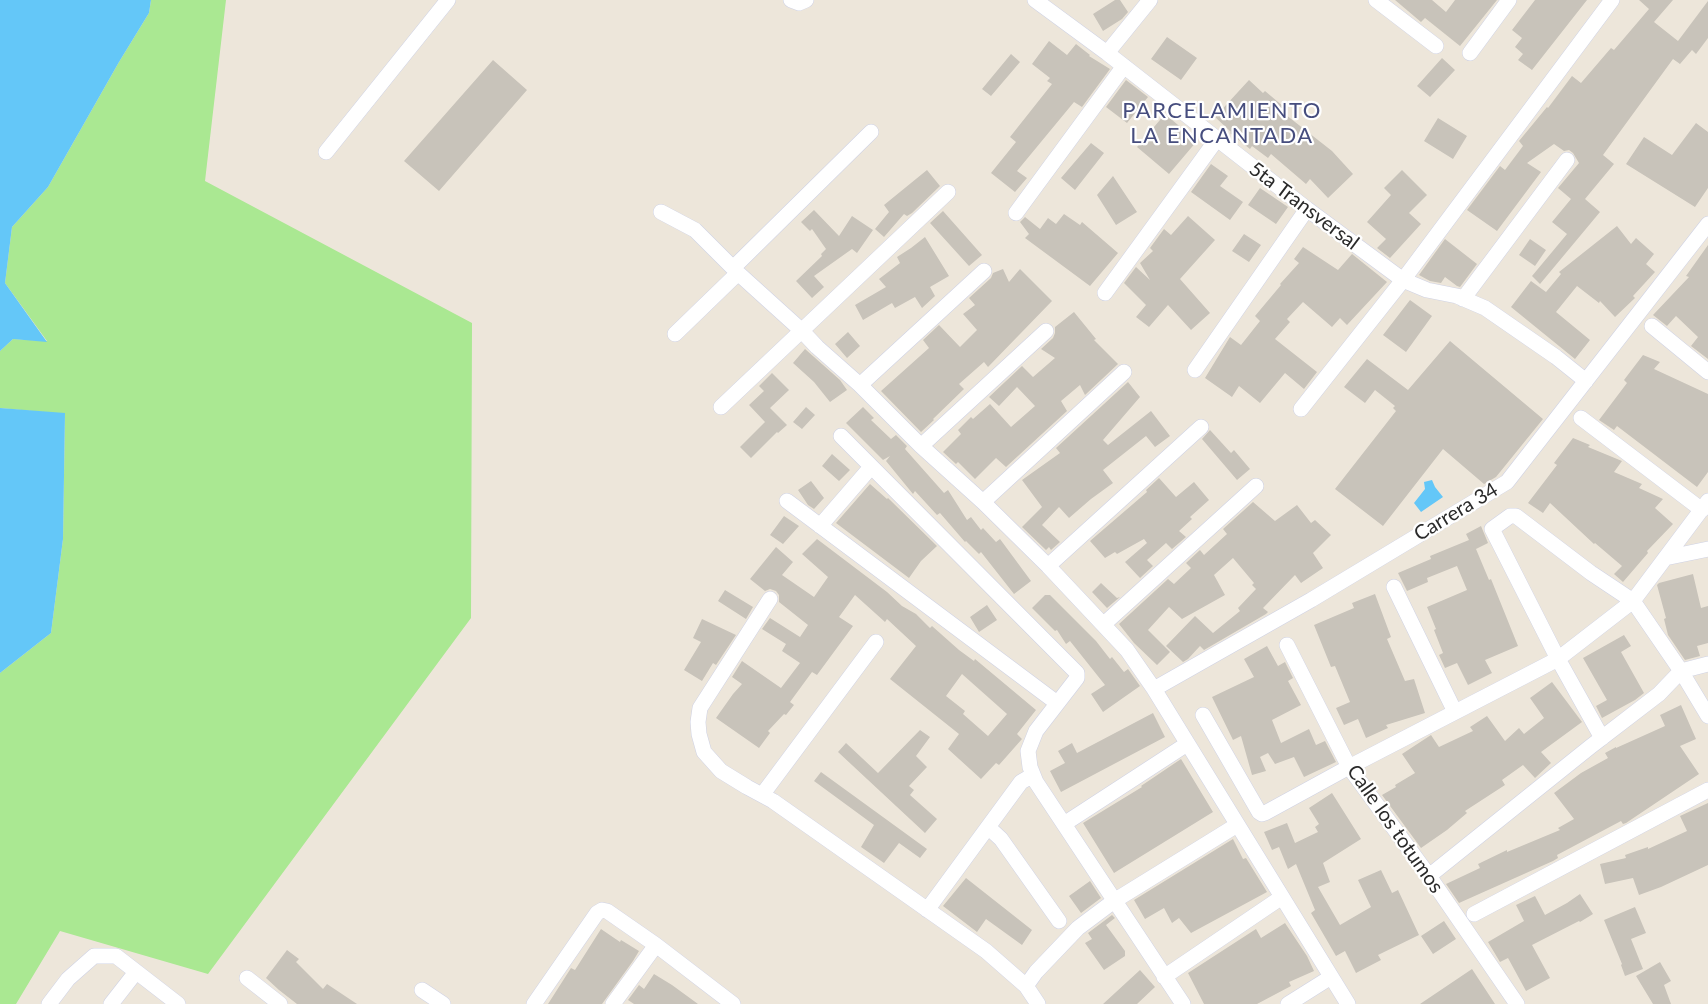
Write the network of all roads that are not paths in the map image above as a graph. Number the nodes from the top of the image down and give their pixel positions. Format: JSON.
{"nodes":[{"id":1,"x":448,"y":0,"type":"edge"},
{"id":2,"x":791,"y":0,"type":"edge"},
{"id":3,"x":806,"y":0,"type":"edge"},
{"id":4,"x":1035,"y":0,"type":"edge"},
{"id":5,"x":1150,"y":0,"type":"edge"},
{"id":6,"x":1376,"y":0,"type":"edge"},
{"id":7,"x":1509,"y":0,"type":"edge"},
{"id":8,"x":1612,"y":0,"type":"edge"},
{"id":9,"x":1436,"y":46,"type":"dead end"},
{"id":10,"x":1107,"y":53,"type":"junction"},
{"id":11,"x":1470,"y":53,"type":"dead end"},
{"id":12,"x":1124,"y":66,"type":"junction"},
{"id":13,"x":871,"y":132,"type":"dead end"},
{"id":14,"x":1217,"y":139,"type":"junction"},
{"id":15,"x":326,"y":152,"type":"dead end"},
{"id":16,"x":1567,"y":160,"type":"dead end"},
{"id":17,"x":948,"y":192,"type":"dead end"},
{"id":18,"x":1307,"y":209,"type":"junction"},
{"id":19,"x":661,"y":212,"type":"dead end"},
{"id":20,"x":1016,"y":213,"type":"dead end"},
{"id":21,"x":1708,"y":224,"type":"edge"},
{"id":22,"x":736,"y":271,"type":"junction"},
{"id":23,"x":984,"y":271,"type":"dead end"},
{"id":24,"x":1402,"y":280,"type":"junction"},
{"id":25,"x":1105,"y":293,"type":"dead end"},
{"id":26,"x":1463,"y":299,"type":"junction"},
{"id":27,"x":1652,"y":326,"type":"dead end"},
{"id":28,"x":801,"y":330,"type":"junction"},
{"id":29,"x":1046,"y":331,"type":"dead end"},
{"id":30,"x":675,"y":334,"type":"dead end"},
{"id":31,"x":1195,"y":370,"type":"dead end"},
{"id":32,"x":1124,"y":372,"type":"dead end"},
{"id":33,"x":1708,"y":372,"type":"edge"},
{"id":34,"x":1586,"y":381,"type":"junction"},
{"id":35,"x":860,"y":385,"type":"junction"},
{"id":36,"x":721,"y":407,"type":"dead end"},
{"id":37,"x":1301,"y":410,"type":"dead end"},
{"id":38,"x":1581,"y":418,"type":"dead end"},
{"id":39,"x":1201,"y":427,"type":"dead end"},
{"id":40,"x":841,"y":436,"type":"dead end"},
{"id":41,"x":921,"y":446,"type":"junction"},
{"id":42,"x":872,"y":467,"type":"junction"},
{"id":43,"x":1256,"y":486,"type":"dead end"},
{"id":44,"x":787,"y":501,"type":"dead end"},
{"id":45,"x":983,"y":502,"type":"junction"},
{"id":46,"x":1705,"y":505,"type":"edge"},
{"id":47,"x":820,"y":526,"type":"junction"},
{"id":48,"x":1708,"y":549,"type":"edge"},
{"id":49,"x":1665,"y":558,"type":"junction"},
{"id":50,"x":1048,"y":566,"type":"junction"},
{"id":51,"x":1394,"y":587,"type":"dead end"},
{"id":52,"x":770,"y":599,"type":"dead end"},
{"id":53,"x":1634,"y":601,"type":"junction"},
{"id":54,"x":1104,"y":624,"type":"junction"},
{"id":55,"x":876,"y":642,"type":"dead end"},
{"id":56,"x":1287,"y":645,"type":"dead end"},
{"id":57,"x":1558,"y":659,"type":"junction"},
{"id":58,"x":1708,"y":664,"type":"edge"},
{"id":59,"x":1681,"y":670,"type":"junction"},
{"id":60,"x":1154,"y":689,"type":"junction"},
{"id":61,"x":1057,"y":704,"type":"junction"},
{"id":62,"x":1455,"y":712,"type":"junction"},
{"id":63,"x":1203,"y":715,"type":"dead end"},
{"id":64,"x":1708,"y":716,"type":"edge"},
{"id":65,"x":1602,"y":738,"type":"junction"},
{"id":66,"x":1187,"y":744,"type":"junction"},
{"id":67,"x":1349,"y":767,"type":"junction"},
{"id":68,"x":1033,"y":775,"type":"junction"},
{"id":69,"x":1708,"y":790,"type":"edge"},
{"id":70,"x":762,"y":795,"type":"junction"},
{"id":71,"x":1064,"y":824,"type":"junction"},
{"id":72,"x":1238,"y":825,"type":"junction"},
{"id":73,"x":988,"y":827,"type":"junction"},
{"id":74,"x":1429,"y":876,"type":"junction"},
{"id":75,"x":1282,"y":897,"type":"junction"},
{"id":76,"x":1114,"y":901,"type":"junction"},
{"id":77,"x":927,"y":910,"type":"junction"},
{"id":78,"x":1474,"y":914,"type":"dead end"},
{"id":79,"x":1059,"y":921,"type":"dead end"},
{"id":80,"x":656,"y":945,"type":"junction"},
{"id":81,"x":136,"y":972,"type":"junction"},
{"id":82,"x":1164,"y":977,"type":"junction"},
{"id":83,"x":1331,"y":977,"type":"junction"},
{"id":84,"x":247,"y":978,"type":"dead end"},
{"id":85,"x":1026,"y":986,"type":"junction"},
{"id":86,"x":422,"y":990,"type":"dead end"},
{"id":87,"x":49,"y":1004,"type":"edge"},
{"id":88,"x":111,"y":1004,"type":"edge"},
{"id":89,"x":178,"y":1004,"type":"edge"},
{"id":90,"x":280,"y":1004,"type":"edge"},
{"id":91,"x":443,"y":1004,"type":"edge"},
{"id":92,"x":534,"y":1004,"type":"edge"},
{"id":93,"x":613,"y":1004,"type":"edge"},
{"id":94,"x":733,"y":1004,"type":"edge"},
{"id":95,"x":1038,"y":1004,"type":"edge"},
{"id":96,"x":1183,"y":1004,"type":"edge"},
{"id":97,"x":1288,"y":1004,"type":"edge"},
{"id":98,"x":1348,"y":1004,"type":"edge"},
{"id":99,"x":1517,"y":1004,"type":"edge"}],
"edges":[{"from":1,"to":15,"type":"street"},
{"from":2,"to":3,"type":"street"},
{"from":4,"to":10,"type":"street","name":"5ta Transversal"},
{"from":5,"to":10,"type":"street"},
{"from":6,"to":9,"type":"street"},
{"from":7,"to":11,"type":"street"},
{"from":8,"to":24,"type":"street"},
{"from":10,"to":12,"type":"street","name":"5ta Transversal"},
{"from":12,"to":14,"type":"street","name":"5ta Transversal"},
{"from":12,"to":20,"type":"street"},
{"from":13,"to":22,"type":"street"},
{"from":14,"to":18,"type":"street","name":"5ta Transversal"},
{"from":14,"to":25,"type":"street"},
{"from":16,"to":26,"type":"street"},
{"from":17,"to":28,"type":"street"},
{"from":18,"to":24,"type":"street","name":"5ta Transversal"},
{"from":18,"to":31,"type":"street"},
{"from":19,"to":22,"type":"street"},
{"from":21,"to":34,"type":"street","name":"Carrera 34"},
{"from":22,"to":28,"type":"street"},
{"from":22,"to":30,"type":"street"},
{"from":23,"to":35,"type":"street"},
{"from":24,"to":26,"type":"street","name":"5ta Transversal"},
{"from":24,"to":37,"type":"street"},
{"from":26,"to":34,"type":"street","name":"5ta Transversal"},
{"from":27,"to":33,"type":"street"},
{"from":28,"to":35,"type":"street"},
{"from":28,"to":36,"type":"street"},
{"from":29,"to":41,"type":"street"},
{"from":32,"to":45,"type":"street"},
{"from":34,"to":60,"type":"street","name":"Carrera 34"},
{"from":35,"to":41,"type":"street"},
{"from":38,"to":46,"type":"street"},
{"from":39,"to":50,"type":"street"},
{"from":40,"to":42,"type":"street"},
{"from":41,"to":45,"type":"street"},
{"from":42,"to":47,"type":"street"},
{"from":42,"to":61,"type":"street"},
{"from":43,"to":54,"type":"street"},
{"from":44,"to":47,"type":"street"},
{"from":45,"to":50,"type":"street"},
{"from":46,"to":49,"type":"street"},
{"from":47,"to":61,"type":"street"},
{"from":48,"to":49,"type":"street"},
{"from":49,"to":53,"type":"street"},
{"from":50,"to":54,"type":"street"},
{"from":51,"to":62,"type":"street"},
{"from":52,"to":70,"type":"street"},
{"from":53,"to":57,"type":"street"},
{"from":53,"to":57,"type":"street"},
{"from":53,"to":59,"type":"street"},
{"from":54,"to":60,"type":"street"},
{"from":55,"to":70,"type":"street"},
{"from":56,"to":67,"type":"street","name":"Calle los totumos"},
{"from":57,"to":62,"type":"street"},
{"from":57,"to":65,"type":"street"},
{"from":58,"to":59,"type":"street"},
{"from":59,"to":64,"type":"street"},
{"from":59,"to":65,"type":"street"},
{"from":60,"to":66,"type":"street"},
{"from":61,"to":68,"type":"street"},
{"from":62,"to":67,"type":"street"},
{"from":63,"to":67,"type":"street"},
{"from":65,"to":74,"type":"street"},
{"from":66,"to":71,"type":"street"},
{"from":66,"to":72,"type":"street"},
{"from":67,"to":74,"type":"street","name":"Calle los totumos"},
{"from":68,"to":71,"type":"street"},
{"from":68,"to":73,"type":"street"},
{"from":69,"to":78,"type":"street"},
{"from":70,"to":77,"type":"street"},
{"from":71,"to":76,"type":"street"},
{"from":72,"to":75,"type":"street"},
{"from":72,"to":76,"type":"street"},
{"from":73,"to":77,"type":"street"},
{"from":73,"to":79,"type":"street"},
{"from":74,"to":99,"type":"street","name":"Calle los totumos"},
{"from":75,"to":82,"type":"street"},
{"from":75,"to":83,"type":"street"},
{"from":76,"to":82,"type":"street"},
{"from":76,"to":85,"type":"street"},
{"from":77,"to":85,"type":"street"},
{"from":80,"to":92,"type":"street"},
{"from":80,"to":93,"type":"street"},
{"from":80,"to":94,"type":"street"},
{"from":81,"to":87,"type":"street"},
{"from":81,"to":88,"type":"street"},
{"from":81,"to":89,"type":"street"},
{"from":82,"to":96,"type":"street"},
{"from":83,"to":97,"type":"street"},
{"from":83,"to":98,"type":"street"},
{"from":84,"to":90,"type":"street"},
{"from":85,"to":95,"type":"street"},
{"from":86,"to":91,"type":"street"}]}
